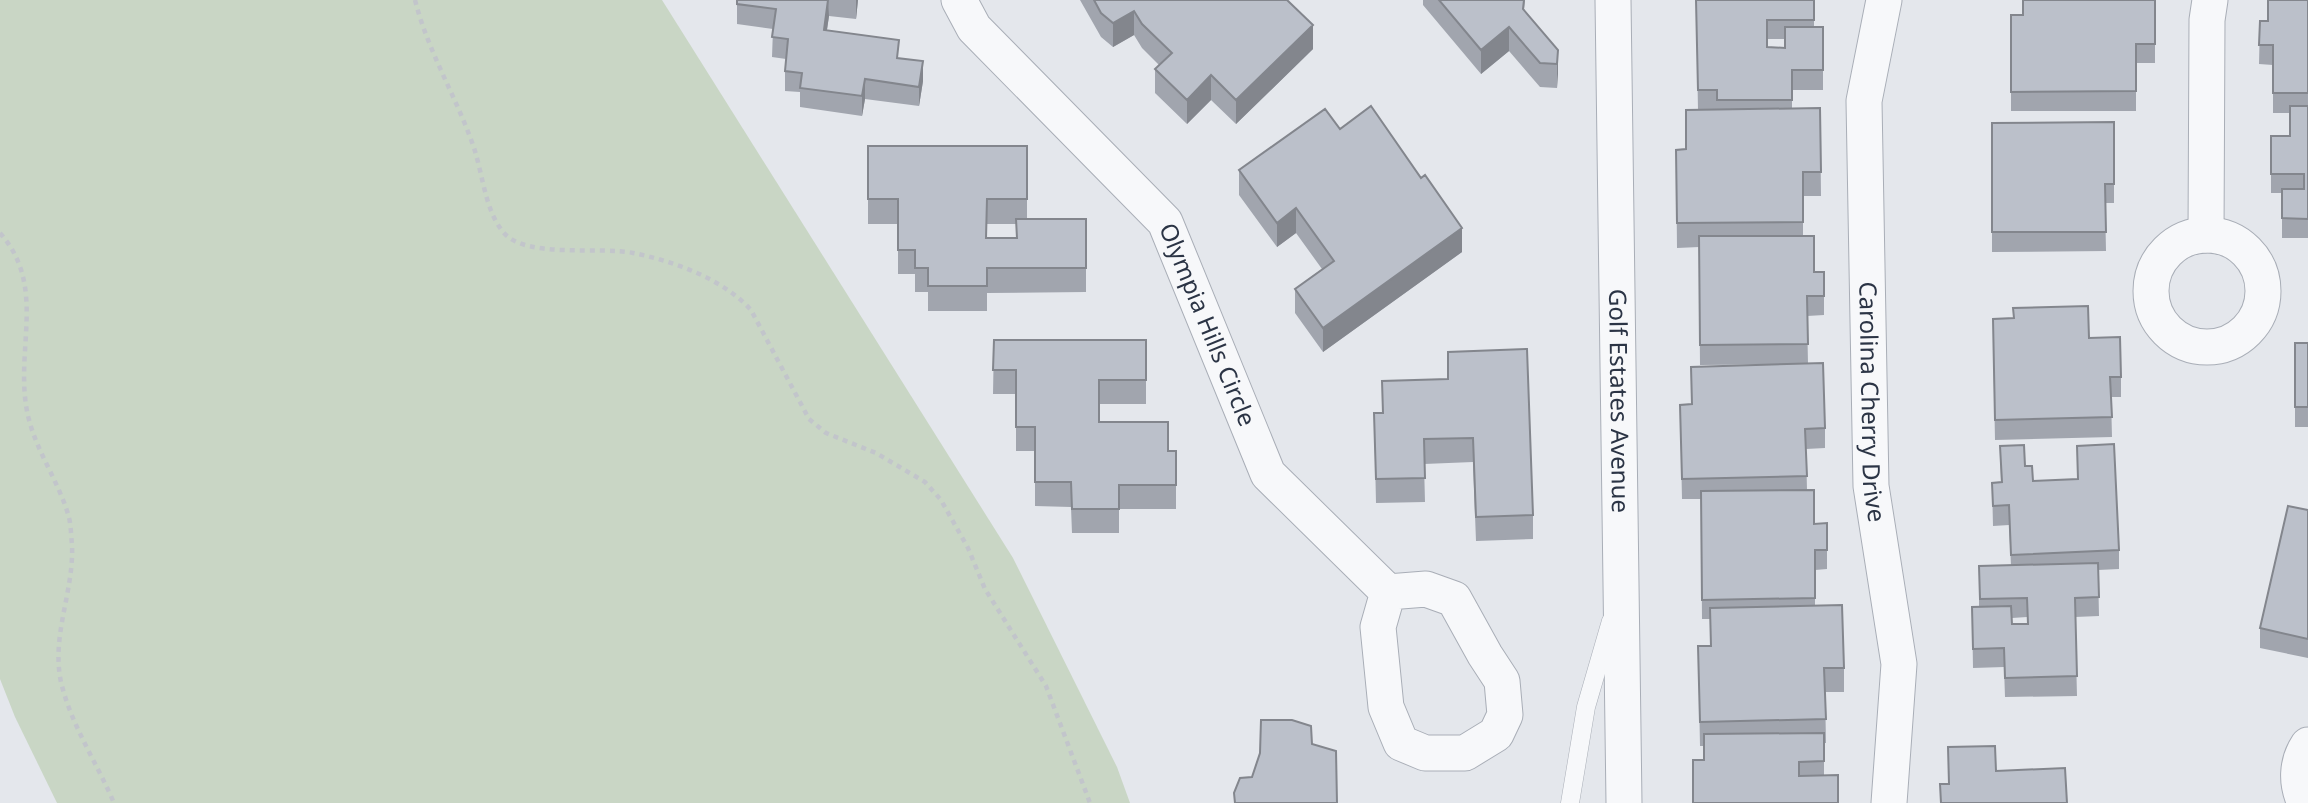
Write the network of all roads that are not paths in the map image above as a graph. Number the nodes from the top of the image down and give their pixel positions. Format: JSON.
{"nodes":[{"id":1,"x":960,"y":0,"type":"edge"},
{"id":2,"x":1612,"y":0,"type":"edge"},
{"id":3,"x":1884,"y":0,"type":"edge"},
{"id":4,"x":2210,"y":0,"type":"edge"},
{"id":5,"x":2206,"y":235,"type":"dead end"},
{"id":6,"x":1621,"y":587,"type":"junction"},
{"id":7,"x":1388,"y":592,"type":"junction"},
{"id":8,"x":2308,"y":745,"type":"edge"},
{"id":9,"x":1570,"y":803,"type":"edge"},
{"id":10,"x":1625,"y":803,"type":"edge"},
{"id":11,"x":1889,"y":803,"type":"edge"},
{"id":12,"x":2305,"y":803,"type":"edge"}],
"edges":[{"from":1,"to":7,"type":"street","name":"Olympia Hills Circle"},
{"from":2,"to":6,"type":"street","name":"Golf Estates Avenue"},
{"from":3,"to":11,"type":"street","name":"Carolina Cherry Drive"},
{"from":4,"to":5,"type":"street"},
{"from":6,"to":9,"type":"lane"},
{"from":6,"to":10,"type":"street","name":"Golf Estates Avenue"},
{"from":7,"to":7,"type":"street"},
{"from":8,"to":12,"type":"street"}]}
